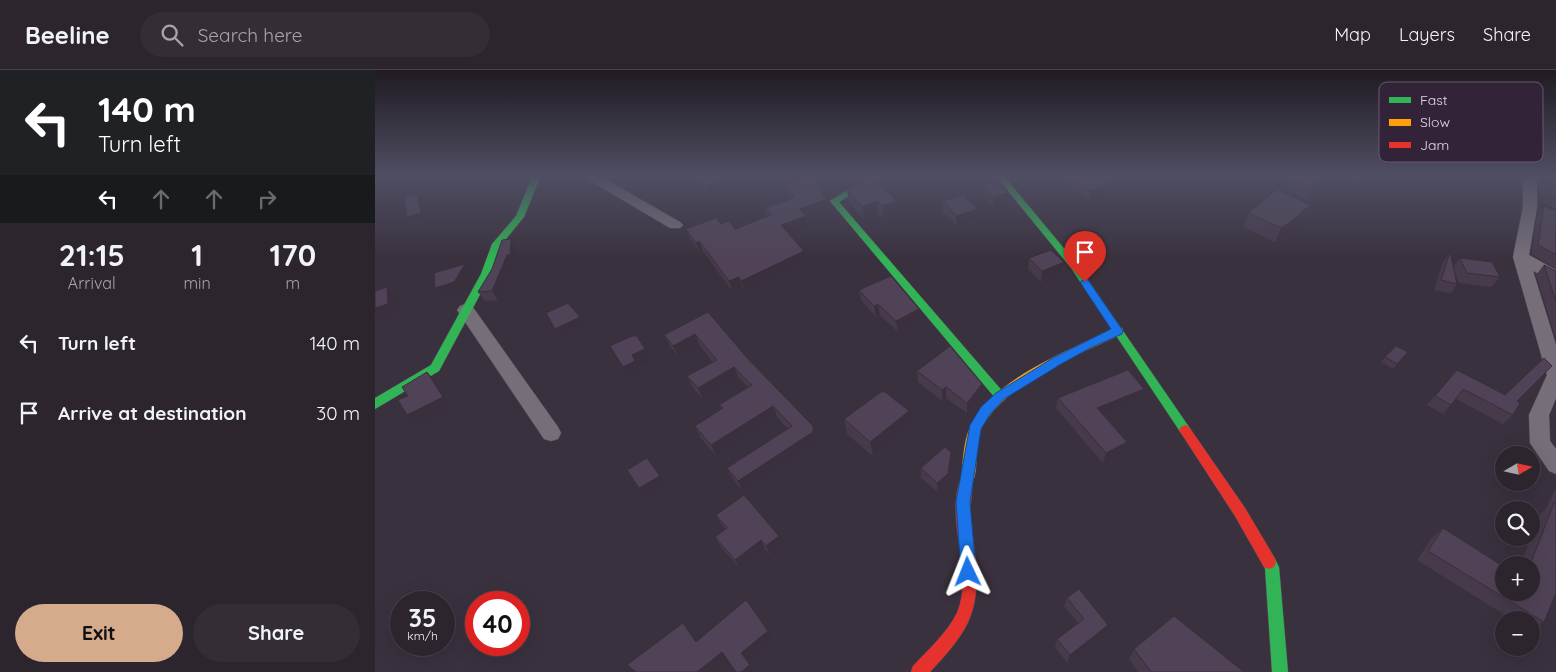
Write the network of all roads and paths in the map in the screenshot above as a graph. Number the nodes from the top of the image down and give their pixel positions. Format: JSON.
{"nodes":[{"id":1,"x":526,"y":203,"type":"edge"},
{"id":2,"x":637,"y":203,"type":"edge"},
{"id":3,"x":836,"y":203,"type":"edge"},
{"id":4,"x":1022,"y":203,"type":"edge"},
{"id":5,"x":1530,"y":203,"type":"joint"},
{"id":6,"x":1547,"y":212,"type":"edge"},
{"id":7,"x":675,"y":225,"type":"dead end"},
{"id":8,"x":1521,"y":257,"type":"junction"},
{"id":9,"x":1556,"y":276,"type":"edge"},
{"id":10,"x":466,"y":310,"type":"junction"},
{"id":11,"x":1118,"y":331,"type":"junction"},
{"id":12,"x":1556,"y":375,"type":"edge"},
{"id":13,"x":1000,"y":396,"type":"junction"},
{"id":14,"x":375,"y":404,"type":"edge"},
{"id":15,"x":551,"y":433,"type":"dead end"},
{"id":16,"x":1556,"y":465,"type":"edge"},
{"id":17,"x":919,"y":672,"type":"edge"},
{"id":18,"x":1281,"y":672,"type":"edge"}],
"edges":[{"from":1,"to":10,"type":"street"},
{"from":2,"to":7,"type":"street"},
{"from":3,"to":13,"type":"street"},
{"from":4,"to":11,"type":"street"},
{"from":5,"to":6,"type":"street"},
{"from":5,"to":8,"type":"street"},
{"from":8,"to":9,"type":"street"},
{"from":8,"to":12,"type":"street"},
{"from":10,"to":14,"type":"street"},
{"from":10,"to":15,"type":"street"},
{"from":11,"to":13,"type":"street"},
{"from":11,"to":18,"type":"street"},
{"from":12,"to":16,"type":"street"},
{"from":13,"to":17,"type":"street"}]}
